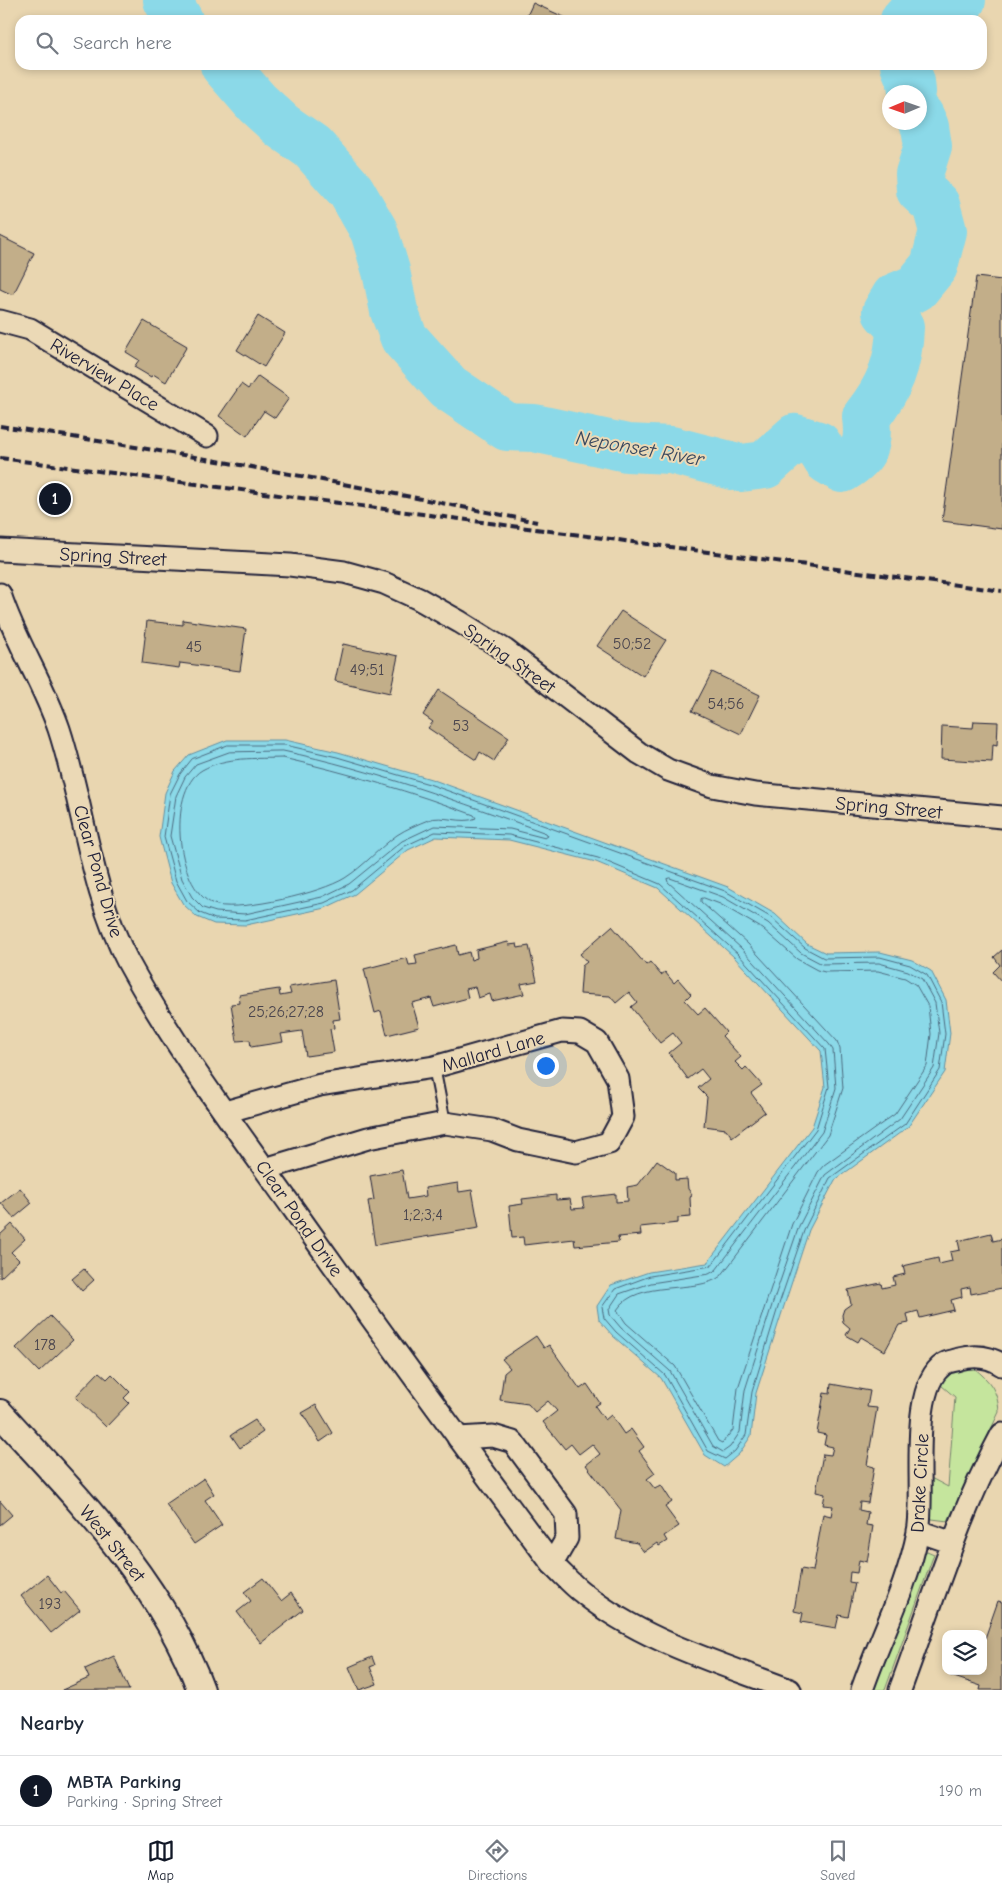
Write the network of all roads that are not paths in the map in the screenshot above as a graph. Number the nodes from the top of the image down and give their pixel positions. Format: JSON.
{"nodes":[{"id":1,"x":0,"y":321,"type":"edge"},
{"id":2,"x":207,"y":436,"type":"dead end"},
{"id":3,"x":0,"y":550,"type":"edge"},
{"id":4,"x":0,"y":594,"type":"edge"},
{"id":5,"x":1002,"y":817,"type":"edge"},
{"id":6,"x":434,"y":1067,"type":"junction"},
{"id":7,"x":225,"y":1112,"type":"junction"},
{"id":8,"x":445,"y":1123,"type":"junction"},
{"id":9,"x":264,"y":1168,"type":"junction"},
{"id":10,"x":1002,"y":1365,"type":"edge"},
{"id":11,"x":0,"y":1413,"type":"edge"},
{"id":12,"x":1002,"y":1434,"type":"edge"},
{"id":13,"x":458,"y":1438,"type":"junction"},
{"id":14,"x":918,"y":1531,"type":"junction"},
{"id":15,"x":953,"y":1544,"type":"junction"},
{"id":16,"x":552,"y":1564,"type":"junction"},
{"id":17,"x":201,"y":1690,"type":"edge"},
{"id":18,"x":790,"y":1690,"type":"edge"},
{"id":19,"x":862,"y":1690,"type":"edge"},
{"id":20,"x":900,"y":1690,"type":"edge"}],
"edges":[{"from":1,"to":2,"type":"street","name":"Riverview Place"},
{"from":3,"to":5,"type":"street","name":"Spring Street"},
{"from":4,"to":7,"type":"street","name":"Clear Pond Drive"},
{"from":6,"to":7,"type":"street","name":"Mallard Lane"},
{"from":6,"to":8,"type":"lane"},
{"from":6,"to":8,"type":"street","name":"Mallard Lane"},
{"from":7,"to":9,"type":"street","name":"Clear Pond Drive"},
{"from":8,"to":9,"type":"street","name":"Mallard Lane"},
{"from":9,"to":13,"type":"street","name":"Clear Pond Drive"},
{"from":10,"to":14,"type":"street","name":"Drake Circle"},
{"from":11,"to":17,"type":"street","name":"West Street"},
{"from":12,"to":15,"type":"street","name":"Drake Circle"},
{"from":13,"to":16,"type":"street","name":"Clear Pond Drive"},
{"from":13,"to":16,"type":"street"},
{"from":14,"to":15,"type":"street"},
{"from":14,"to":19,"type":"street","name":"Drake Circle"},
{"from":15,"to":20,"type":"street","name":"Drake Circle"},
{"from":16,"to":18,"type":"street","name":"Clear Pond Drive"}]}
